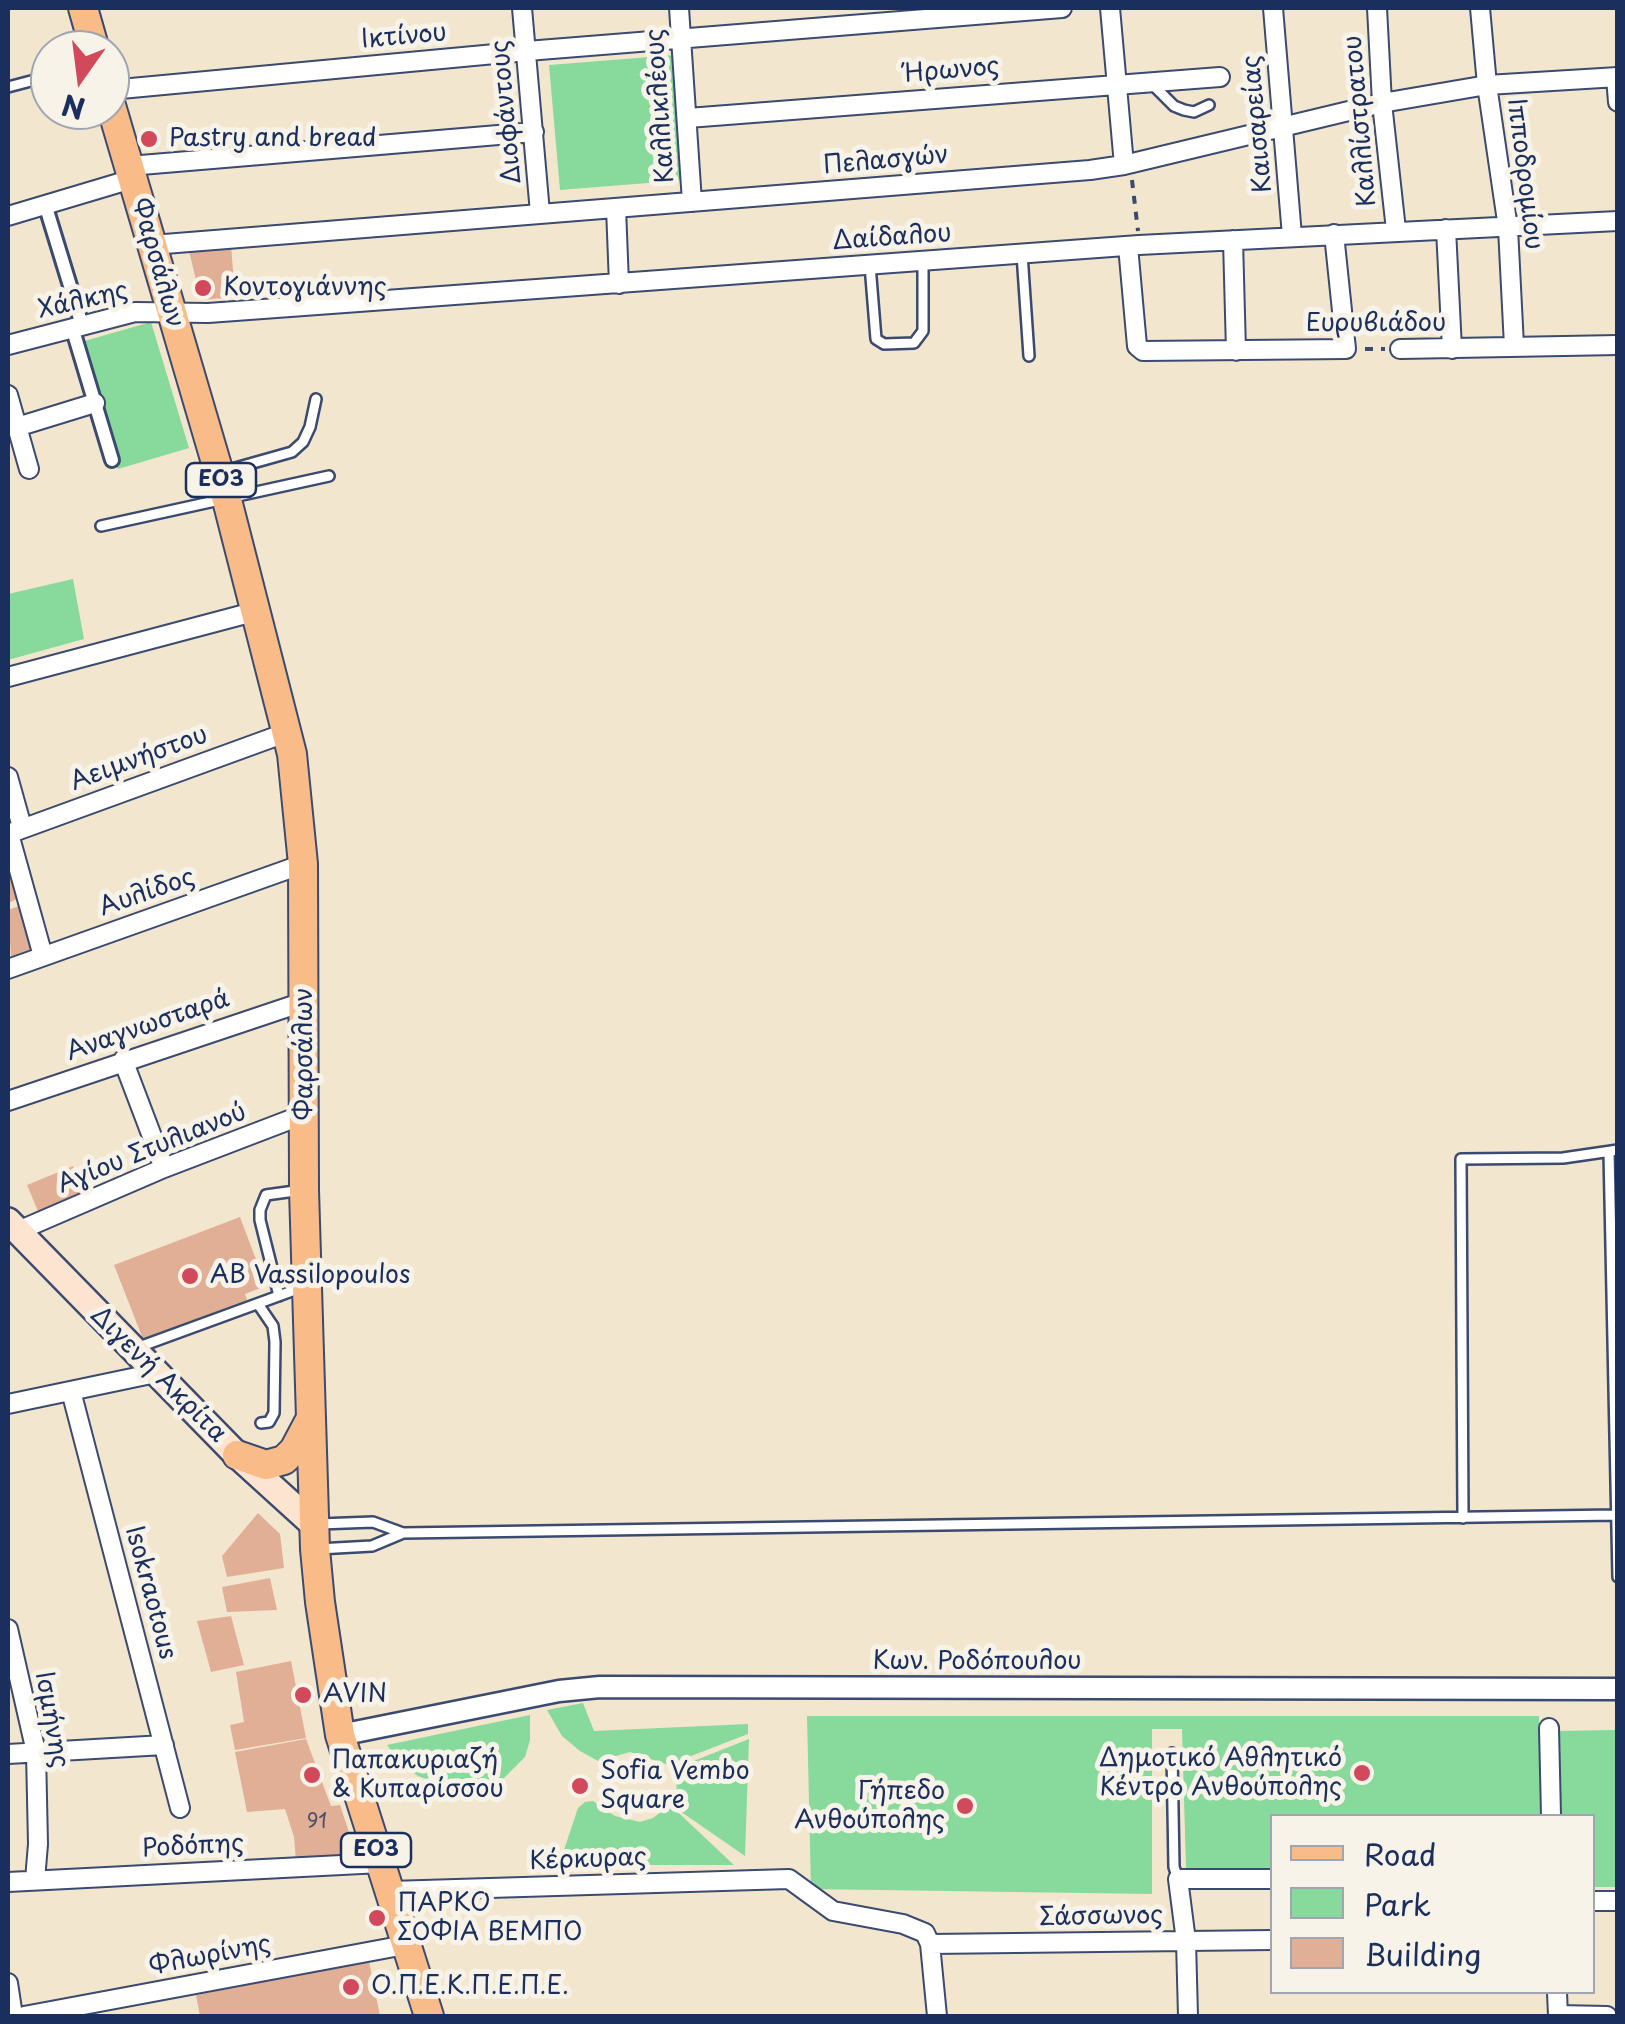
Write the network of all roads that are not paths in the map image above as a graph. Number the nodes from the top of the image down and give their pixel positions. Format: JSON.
{"nodes":[{"id":1,"x":522,"y":8,"type":"edge"},
{"id":2,"x":680,"y":8,"type":"edge"},
{"id":3,"x":1062,"y":8,"type":"edge"},
{"id":4,"x":1110,"y":8,"type":"edge"},
{"id":5,"x":1273,"y":8,"type":"edge"},
{"id":6,"x":1377,"y":8,"type":"edge"},
{"id":7,"x":1480,"y":8,"type":"edge"},
{"id":8,"x":682,"y":38,"type":"junction"},
{"id":9,"x":527,"y":51,"type":"junction"},
{"id":10,"x":1220,"y":77,"type":"dead end"},
{"id":11,"x":1616,"y":77,"type":"edge"},
{"id":12,"x":1116,"y":83,"type":"junction"},
{"id":13,"x":1151,"y":83,"type":"junction"},
{"id":14,"x":1487,"y":85,"type":"junction"},
{"id":15,"x":130,"y":88,"type":"edge"},
{"id":16,"x":1618,"y":102,"type":"edge"},
{"id":17,"x":1382,"y":103,"type":"junction"},
{"id":18,"x":1208,"y":105,"type":"dead end"},
{"id":19,"x":688,"y":118,"type":"junction"},
{"id":20,"x":1284,"y":125,"type":"junction"},
{"id":21,"x":118,"y":130,"type":"edge"},
{"id":22,"x":534,"y":132,"type":"junction"},
{"id":23,"x":1127,"y":164,"type":"junction"},
{"id":24,"x":130,"y":173,"type":"junction"},
{"id":25,"x":692,"y":202,"type":"junction"},
{"id":26,"x":45,"y":204,"type":"junction"},
{"id":27,"x":616,"y":208,"type":"junction"},
{"id":28,"x":540,"y":213,"type":"junction"},
{"id":29,"x":8,"y":216,"type":"edge"},
{"id":30,"x":1618,"y":221,"type":"edge"},
{"id":31,"x":1508,"y":228,"type":"junction"},
{"id":32,"x":1446,"y":229,"type":"junction"},
{"id":33,"x":1396,"y":230,"type":"junction"},
{"id":34,"x":1334,"y":234,"type":"junction"},
{"id":35,"x":1292,"y":236,"type":"junction"},
{"id":36,"x":1233,"y":240,"type":"junction"},
{"id":37,"x":152,"y":246,"type":"junction"},
{"id":38,"x":1133,"y":246,"type":"junction"},
{"id":39,"x":1022,"y":254,"type":"junction"},
{"id":40,"x":922,"y":261,"type":"junction"},
{"id":41,"x":870,"y":265,"type":"junction"},
{"id":42,"x":620,"y":284,"type":"junction"},
{"id":43,"x":172,"y":314,"type":"junction"},
{"id":44,"x":77,"y":326,"type":"junction"},
{"id":45,"x":8,"y":345,"type":"edge"},
{"id":46,"x":1618,"y":345,"type":"edge"},
{"id":47,"x":1514,"y":346,"type":"junction"},
{"id":48,"x":1452,"y":348,"type":"junction"},
{"id":49,"x":1400,"y":349,"type":"road end"},
{"id":50,"x":1236,"y":350,"type":"junction"},
{"id":51,"x":1030,"y":356,"type":"dead end"},
{"id":52,"x":8,"y":395,"type":"edge"},
{"id":53,"x":316,"y":399,"type":"dead end"},
{"id":54,"x":94,"y":404,"type":"junction"},
{"id":55,"x":17,"y":427,"type":"junction"},
{"id":56,"x":112,"y":460,"type":"dead end"},
{"id":57,"x":29,"y":470,"type":"dead end"},
{"id":58,"x":218,"y":472,"type":"junction"},
{"id":59,"x":329,"y":476,"type":"dead end"},
{"id":60,"x":226,"y":500,"type":"junction"},
{"id":61,"x":101,"y":526,"type":"dead end"},
{"id":62,"x":257,"y":611,"type":"junction"},
{"id":63,"x":8,"y":678,"type":"edge"},
{"id":64,"x":288,"y":732,"type":"junction"},
{"id":65,"x":8,"y":777,"type":"edge"},
{"id":66,"x":13,"y":832,"type":"edge"},
{"id":67,"x":303,"y":864,"type":"junction"},
{"id":68,"x":43,"y":956,"type":"junction"},
{"id":69,"x":8,"y":969,"type":"edge"},
{"id":70,"x":306,"y":1001,"type":"junction"},
{"id":71,"x":123,"y":1060,"type":"junction"},
{"id":72,"x":8,"y":1102,"type":"edge"},
{"id":73,"x":305,"y":1114,"type":"junction"},
{"id":74,"x":1613,"y":1150,"type":"edge"},
{"id":75,"x":164,"y":1168,"type":"junction"},
{"id":76,"x":304,"y":1190,"type":"junction"},
{"id":77,"x":12,"y":1226,"type":"edge"},
{"id":78,"x":307,"y":1286,"type":"junction"},
{"id":79,"x":279,"y":1296,"type":"junction"},
{"id":80,"x":258,"y":1304,"type":"junction"},
{"id":81,"x":132,"y":1349,"type":"junction"},
{"id":82,"x":156,"y":1373,"type":"junction"},
{"id":83,"x":71,"y":1391,"type":"junction"},
{"id":84,"x":8,"y":1404,"type":"edge"},
{"id":85,"x":312,"y":1417,"type":"junction"},
{"id":86,"x":261,"y":1423,"type":"dead end"},
{"id":87,"x":237,"y":1455,"type":"junction"},
{"id":88,"x":1614,"y":1515,"type":"junction"},
{"id":89,"x":1464,"y":1518,"type":"junction"},
{"id":90,"x":402,"y":1533,"type":"junction"},
{"id":91,"x":315,"y":1537,"type":"junction"},
{"id":92,"x":1618,"y":1577,"type":"edge"},
{"id":93,"x":8,"y":1630,"type":"edge"},
{"id":94,"x":1618,"y":1689,"type":"edge"},
{"id":95,"x":1549,"y":1728,"type":"dead end"},
{"id":96,"x":340,"y":1736,"type":"junction"},
{"id":97,"x":164,"y":1745,"type":"junction"},
{"id":98,"x":36,"y":1752,"type":"junction"},
{"id":99,"x":8,"y":1754,"type":"edge"},
{"id":100,"x":1172,"y":1754,"type":"dead end"},
{"id":101,"x":180,"y":1808,"type":"dead end"},
{"id":102,"x":1551,"y":1814,"type":"edge"},
{"id":103,"x":380,"y":1863,"type":"junction"},
{"id":104,"x":1270,"y":1878,"type":"edge"},
{"id":105,"x":1178,"y":1879,"type":"junction"},
{"id":106,"x":36,"y":1880,"type":"junction"},
{"id":107,"x":8,"y":1882,"type":"edge"},
{"id":108,"x":390,"y":1892,"type":"junction"},
{"id":109,"x":1270,"y":1940,"type":"edge"},
{"id":110,"x":1186,"y":1941,"type":"junction"},
{"id":111,"x":930,"y":1944,"type":"junction"},
{"id":112,"x":404,"y":1946,"type":"junction"},
{"id":113,"x":8,"y":1983,"type":"edge"},
{"id":114,"x":13,"y":2016,"type":"edge"},
{"id":115,"x":24,"y":2016,"type":"edge"},
{"id":116,"x":429,"y":2016,"type":"edge"},
{"id":117,"x":937,"y":2016,"type":"edge"},
{"id":118,"x":1188,"y":2016,"type":"edge"},
{"id":119,"x":1558,"y":2016,"type":"edge"},
{"id":120,"x":1607,"y":2016,"type":"edge"}],
"edges":[{"from":1,"to":9,"type":"street","name":"Διοφάντους"},
{"from":2,"to":8,"type":"street","name":"Καλλικλέους"},
{"from":3,"to":8,"type":"street","name":"Ικτίνου"},
{"from":4,"to":12,"type":"street"},
{"from":5,"to":20,"type":"street","name":"Καισαρείας"},
{"from":6,"to":17,"type":"street","name":"Καλλίστρατου"},
{"from":7,"to":14,"type":"street","name":"Ιπποδρομίου"},
{"from":8,"to":9,"type":"street","name":"Ικτίνου"},
{"from":8,"to":19,"type":"street","name":"Καλλικλέους"},
{"from":9,"to":15,"type":"street","name":"Ικτίνου"},
{"from":9,"to":22,"type":"street","name":"Διοφάντους"},
{"from":10,"to":13,"type":"street","name":"Ήρωνος"},
{"from":11,"to":14,"type":"street","name":"Πελασγών"},
{"from":11,"to":16,"type":"street"},
{"from":12,"to":13,"type":"street","name":"Ήρωνος"},
{"from":12,"to":19,"type":"street","name":"Ήρωνος"},
{"from":12,"to":23,"type":"street"},
{"from":13,"to":18,"type":"lane"},
{"from":14,"to":17,"type":"street","name":"Πελασγών"},
{"from":14,"to":31,"type":"street","name":"Ιπποδρομίου"},
{"from":17,"to":20,"type":"street","name":"Πελασγών"},
{"from":17,"to":33,"type":"street","name":"Καλλίστρατου"},
{"from":19,"to":25,"type":"street","name":"Καλλικλέους"},
{"from":20,"to":23,"type":"street","name":"Πελασγών"},
{"from":20,"to":35,"type":"street","name":"Καισαρείας"},
{"from":21,"to":24,"type":"main road","name":"Φαρσάλων","number":"ΕΟ3"},
{"from":22,"to":24,"type":"street"},
{"from":22,"to":28,"type":"street","name":"Διοφάντους"},
{"from":23,"to":25,"type":"street","name":"Πελασγών"},
{"from":24,"to":26,"type":"street"},
{"from":24,"to":37,"type":"main road","name":"Φαρσάλων","number":"ΕΟ3"},
{"from":25,"to":27,"type":"street","name":"Πελασγών"},
{"from":26,"to":29,"type":"street"},
{"from":26,"to":44,"type":"street"},
{"from":27,"to":28,"type":"street","name":"Πελασγών"},
{"from":27,"to":42,"type":"street"},
{"from":28,"to":37,"type":"street","name":"Πελασγών"},
{"from":30,"to":31,"type":"street","name":"Δαίδαλου"},
{"from":31,"to":32,"type":"street","name":"Δαίδαλου"},
{"from":31,"to":47,"type":"street","name":"Ιπποδρομίου"},
{"from":32,"to":33,"type":"street","name":"Δαίδαλου"},
{"from":32,"to":48,"type":"street"},
{"from":33,"to":34,"type":"street","name":"Δαίδαλου"},
{"from":34,"to":35,"type":"street","name":"Δαίδαλου"},
{"from":34,"to":50,"type":"street","name":"Ευρυβιάδου"},
{"from":35,"to":36,"type":"street","name":"Δαίδαλου"},
{"from":36,"to":38,"type":"street","name":"Δαίδαλου"},
{"from":36,"to":50,"type":"street"},
{"from":37,"to":43,"type":"main road","name":"Φαρσάλων","number":"ΕΟ3"},
{"from":38,"to":39,"type":"street","name":"Δαίδαλου"},
{"from":38,"to":50,"type":"street","name":"Ευρυβιάδου"},
{"from":39,"to":40,"type":"street","name":"Δαίδαλου"},
{"from":39,"to":51,"type":"lane"},
{"from":40,"to":41,"type":"street","name":"Δαίδαλου"},
{"from":40,"to":41,"type":"lane"},
{"from":41,"to":42,"type":"street","name":"Δαίδαλου"},
{"from":42,"to":43,"type":"street","name":"Δαίδαλου"},
{"from":43,"to":44,"type":"street","name":"Χάλκης"},
{"from":43,"to":58,"type":"main road","name":"Φαρσάλων","number":"ΕΟ3"},
{"from":44,"to":45,"type":"street","name":"Χάλκης"},
{"from":44,"to":54,"type":"street"},
{"from":46,"to":47,"type":"street","name":"Ευρυβιάδου"},
{"from":47,"to":48,"type":"street","name":"Ευρυβιάδου"},
{"from":48,"to":49,"type":"street","name":"Ευρυβιάδου"},
{"from":52,"to":55,"type":"street"},
{"from":53,"to":58,"type":"lane"},
{"from":54,"to":55,"type":"street"},
{"from":54,"to":56,"type":"street"},
{"from":55,"to":57,"type":"street"},
{"from":58,"to":60,"type":"main road","name":"Φαρσάλων","number":"ΕΟ3"},
{"from":59,"to":60,"type":"lane"},
{"from":60,"to":61,"type":"lane"},
{"from":60,"to":62,"type":"main road","name":"Φαρσάλων","number":"ΕΟ3"},
{"from":62,"to":63,"type":"street"},
{"from":62,"to":64,"type":"main road","name":"Φαρσάλων","number":"ΕΟ3"},
{"from":64,"to":66,"type":"street","name":"Αειμνήστου"},
{"from":64,"to":67,"type":"main road","name":"Φαρσάλων","number":"ΕΟ3"},
{"from":65,"to":66,"type":"street"},
{"from":66,"to":68,"type":"street"},
{"from":67,"to":68,"type":"street","name":"Αυλίδος"},
{"from":67,"to":70,"type":"main road","name":"Φαρσάλων","number":"ΕΟ3"},
{"from":68,"to":69,"type":"street","name":"Αυλίδος"},
{"from":70,"to":71,"type":"street","name":"Αναγνωσταρά"},
{"from":70,"to":73,"type":"main road","name":"Φαρσάλων","number":"ΕΟ3"},
{"from":71,"to":72,"type":"street","name":"Αναγνωσταρά"},
{"from":71,"to":75,"type":"street"},
{"from":73,"to":75,"type":"street","name":"Αγίου Στυλιανού"},
{"from":73,"to":76,"type":"main road","name":"Φαρσάλων","number":"ΕΟ3"},
{"from":74,"to":88,"type":"lane"},
{"from":74,"to":89,"type":"lane"},
{"from":75,"to":77,"type":"street","name":"Αγίου Στυλιανού"},
{"from":76,"to":78,"type":"main road","name":"Φαρσάλων","number":"ΕΟ3"},
{"from":76,"to":79,"type":"lane"},
{"from":77,"to":81,"type":"main road","name":"Διγενή Ακρίτα"},
{"from":78,"to":79,"type":"lane"},
{"from":78,"to":85,"type":"main road","name":"Φαρσάλων","number":"ΕΟ3"},
{"from":79,"to":80,"type":"lane"},
{"from":80,"to":81,"type":"lane"},
{"from":80,"to":86,"type":"lane"},
{"from":81,"to":82,"type":"main road","name":"Διγενή Ακρίτα"},
{"from":82,"to":83,"type":"street"},
{"from":82,"to":87,"type":"main road","name":"Διγενή Ακρίτα"},
{"from":83,"to":84,"type":"street"},
{"from":83,"to":97,"type":"street","name":"Isokraotous"},
{"from":85,"to":87,"type":"main road"},
{"from":85,"to":91,"type":"main road","name":"Φαρσάλων","number":"ΕΟ3"},
{"from":87,"to":91,"type":"main road","name":"Διγενή Ακρίτα"},
{"from":88,"to":89,"type":"lane"},
{"from":88,"to":92,"type":"lane"},
{"from":89,"to":90,"type":"lane"},
{"from":90,"to":91,"type":"lane"},
{"from":90,"to":91,"type":"lane"},
{"from":91,"to":96,"type":"main road","name":"Φαρσάλων","number":"ΕΟ3"},
{"from":93,"to":98,"type":"street","name":"Ισμήνης"},
{"from":94,"to":96,"type":"street","name":"Κων. Ροδόπουλου"},
{"from":95,"to":102,"type":"street"},
{"from":96,"to":103,"type":"main road","name":"Φαρσάλων","number":"ΕΟ3"},
{"from":97,"to":98,"type":"street"},
{"from":97,"to":101,"type":"street","name":"Isokraotous"},
{"from":98,"to":99,"type":"street"},
{"from":98,"to":106,"type":"street","name":"Ισμήνης"},
{"from":100,"to":105,"type":"lane"},
{"from":103,"to":106,"type":"street","name":"Ροδόπης"},
{"from":103,"to":108,"type":"main road","name":"Φαρσάλων","number":"ΕΟ3"},
{"from":104,"to":105,"type":"street"},
{"from":105,"to":110,"type":"street"},
{"from":106,"to":107,"type":"street","name":"Ροδόπης"},
{"from":108,"to":111,"type":"street","name":"Κέρκυρας"},
{"from":108,"to":112,"type":"main road","name":"Φαρσάλων","number":"ΕΟ3"},
{"from":109,"to":110,"type":"street","name":"Σάσσωνος"},
{"from":110,"to":111,"type":"street","name":"Σάσσωνος"},
{"from":110,"to":118,"type":"street"},
{"from":111,"to":117,"type":"street"},
{"from":112,"to":115,"type":"street","name":"Φλωρίνης"},
{"from":112,"to":116,"type":"main road","name":"Φαρσάλων","number":"ΕΟ3"},
{"from":113,"to":114,"type":"street"},
{"from":119,"to":120,"type":"street"}]}
